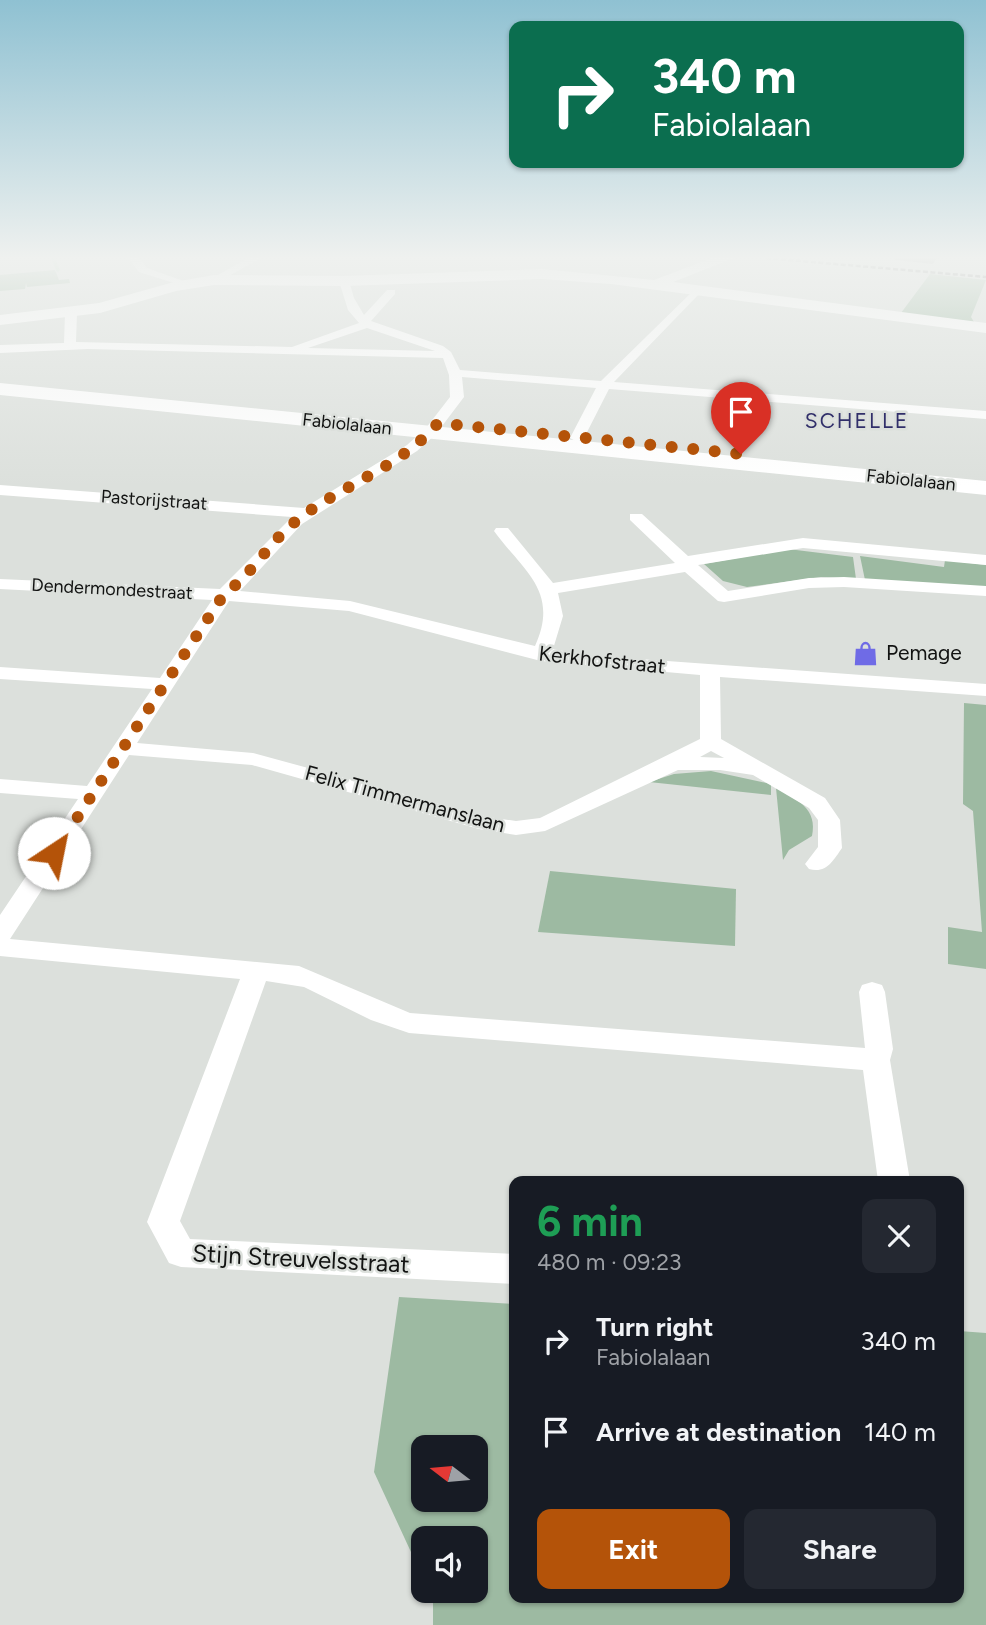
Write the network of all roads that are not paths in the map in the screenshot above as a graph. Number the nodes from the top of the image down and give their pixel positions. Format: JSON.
{"nodes":[{"id":1,"x":70,"y":334,"type":"edge"},
{"id":2,"x":334,"y":334,"type":"edge"},
{"id":3,"x":397,"y":334,"type":"edge"},
{"id":4,"x":653,"y":334,"type":"edge"},
{"id":5,"x":70,"y":345,"type":"junction"},
{"id":6,"x":0,"y":349,"type":"edge"},
{"id":7,"x":283,"y":351,"type":"junction"},
{"id":8,"x":447,"y":355,"type":"junction"},
{"id":9,"x":455,"y":373,"type":"junction"},
{"id":10,"x":0,"y":380,"type":"edge"},
{"id":11,"x":605,"y":384,"type":"junction"},
{"id":12,"x":0,"y":389,"type":"edge"},
{"id":13,"x":986,"y":415,"type":"edge"},
{"id":14,"x":433,"y":428,"type":"junction"},
{"id":15,"x":577,"y":438,"type":"junction"},
{"id":16,"x":986,"y":477,"type":"edge"},
{"id":17,"x":986,"y":488,"type":"edge"},
{"id":18,"x":0,"y":490,"type":"edge"},
{"id":19,"x":307,"y":513,"type":"junction"},
{"id":20,"x":636,"y":517,"type":"dead end"},
{"id":21,"x":502,"y":531,"type":"dead end"},
{"id":22,"x":986,"y":560,"type":"edge"},
{"id":23,"x":686,"y":564,"type":"junction"},
{"id":24,"x":0,"y":583,"type":"edge"},
{"id":25,"x":549,"y":589,"type":"junction"},
{"id":26,"x":986,"y":591,"type":"edge"},
{"id":27,"x":224,"y":594,"type":"junction"},
{"id":28,"x":541,"y":654,"type":"junction"},
{"id":29,"x":710,"y":671,"type":"junction"},
{"id":30,"x":0,"y":674,"type":"edge"},
{"id":31,"x":165,"y":684,"type":"junction"},
{"id":32,"x":986,"y":690,"type":"edge"},
{"id":33,"x":711,"y":741,"type":"junction"},
{"id":34,"x":124,"y":748,"type":"junction"},
{"id":35,"x":674,"y":763,"type":"junction"},
{"id":36,"x":769,"y":775,"type":"junction"},
{"id":37,"x":0,"y":786,"type":"edge"},
{"id":38,"x":94,"y":793,"type":"junction"},
{"id":39,"x":817,"y":864,"type":"dead end"},
{"id":40,"x":0,"y":935,"type":"edge"},
{"id":41,"x":0,"y":947,"type":"edge"},
{"id":42,"x":257,"y":970,"type":"junction"},
{"id":43,"x":872,"y":992,"type":"dead end"},
{"id":44,"x":876,"y":1060,"type":"junction"},
{"id":45,"x":893,"y":1176,"type":"edge"},
{"id":46,"x":509,"y":1269,"type":"edge"}],
"edges":[{"from":1,"to":5,"type":"street"},
{"from":2,"to":7,"type":"street"},
{"from":3,"to":8,"type":"street"},
{"from":4,"to":11,"type":"street"},
{"from":5,"to":6,"type":"street"},
{"from":5,"to":7,"type":"street"},
{"from":7,"to":8,"type":"street"},
{"from":8,"to":9,"type":"street"},
{"from":9,"to":11,"type":"street"},
{"from":9,"to":14,"type":"street"},
{"from":10,"to":14,"type":"main road","name":"Fabiolalaan"},
{"from":11,"to":13,"type":"street"},
{"from":11,"to":15,"type":"street"},
{"from":12,"to":14,"type":"main road","name":"Fabiolalaan"},
{"from":14,"to":15,"type":"main road","name":"Fabiolalaan"},
{"from":14,"to":17,"type":"main road","name":"Fabiolalaan"},
{"from":14,"to":19,"type":"street"},
{"from":15,"to":16,"type":"main road","name":"Fabiolalaan"},
{"from":18,"to":19,"type":"street","name":"Pastorijstraat"},
{"from":19,"to":27,"type":"street"},
{"from":20,"to":23,"type":"street"},
{"from":21,"to":25,"type":"street"},
{"from":22,"to":23,"type":"street"},
{"from":23,"to":25,"type":"street"},
{"from":23,"to":26,"type":"street"},
{"from":24,"to":27,"type":"street","name":"Dendermondestraat"},
{"from":25,"to":28,"type":"street"},
{"from":27,"to":28,"type":"street","name":"Kerkhofstraat"},
{"from":27,"to":31,"type":"street"},
{"from":28,"to":29,"type":"street","name":"Kerkhofstraat"},
{"from":29,"to":32,"type":"street","name":"Kerkhofstraat"},
{"from":29,"to":33,"type":"street"},
{"from":30,"to":31,"type":"street"},
{"from":31,"to":34,"type":"street"},
{"from":33,"to":35,"type":"street","name":"Felix Timmermanslaan"},
{"from":33,"to":36,"type":"street"},
{"from":34,"to":35,"type":"street","name":"Felix Timmermanslaan"},
{"from":34,"to":38,"type":"street"},
{"from":35,"to":36,"type":"street"},
{"from":36,"to":39,"type":"street"},
{"from":37,"to":38,"type":"street"},
{"from":38,"to":40,"type":"street"},
{"from":41,"to":42,"type":"street"},
{"from":42,"to":44,"type":"street"},
{"from":42,"to":46,"type":"street","name":"Stijn Streuvelsstraat"},
{"from":43,"to":44,"type":"street"},
{"from":44,"to":45,"type":"street"}]}
